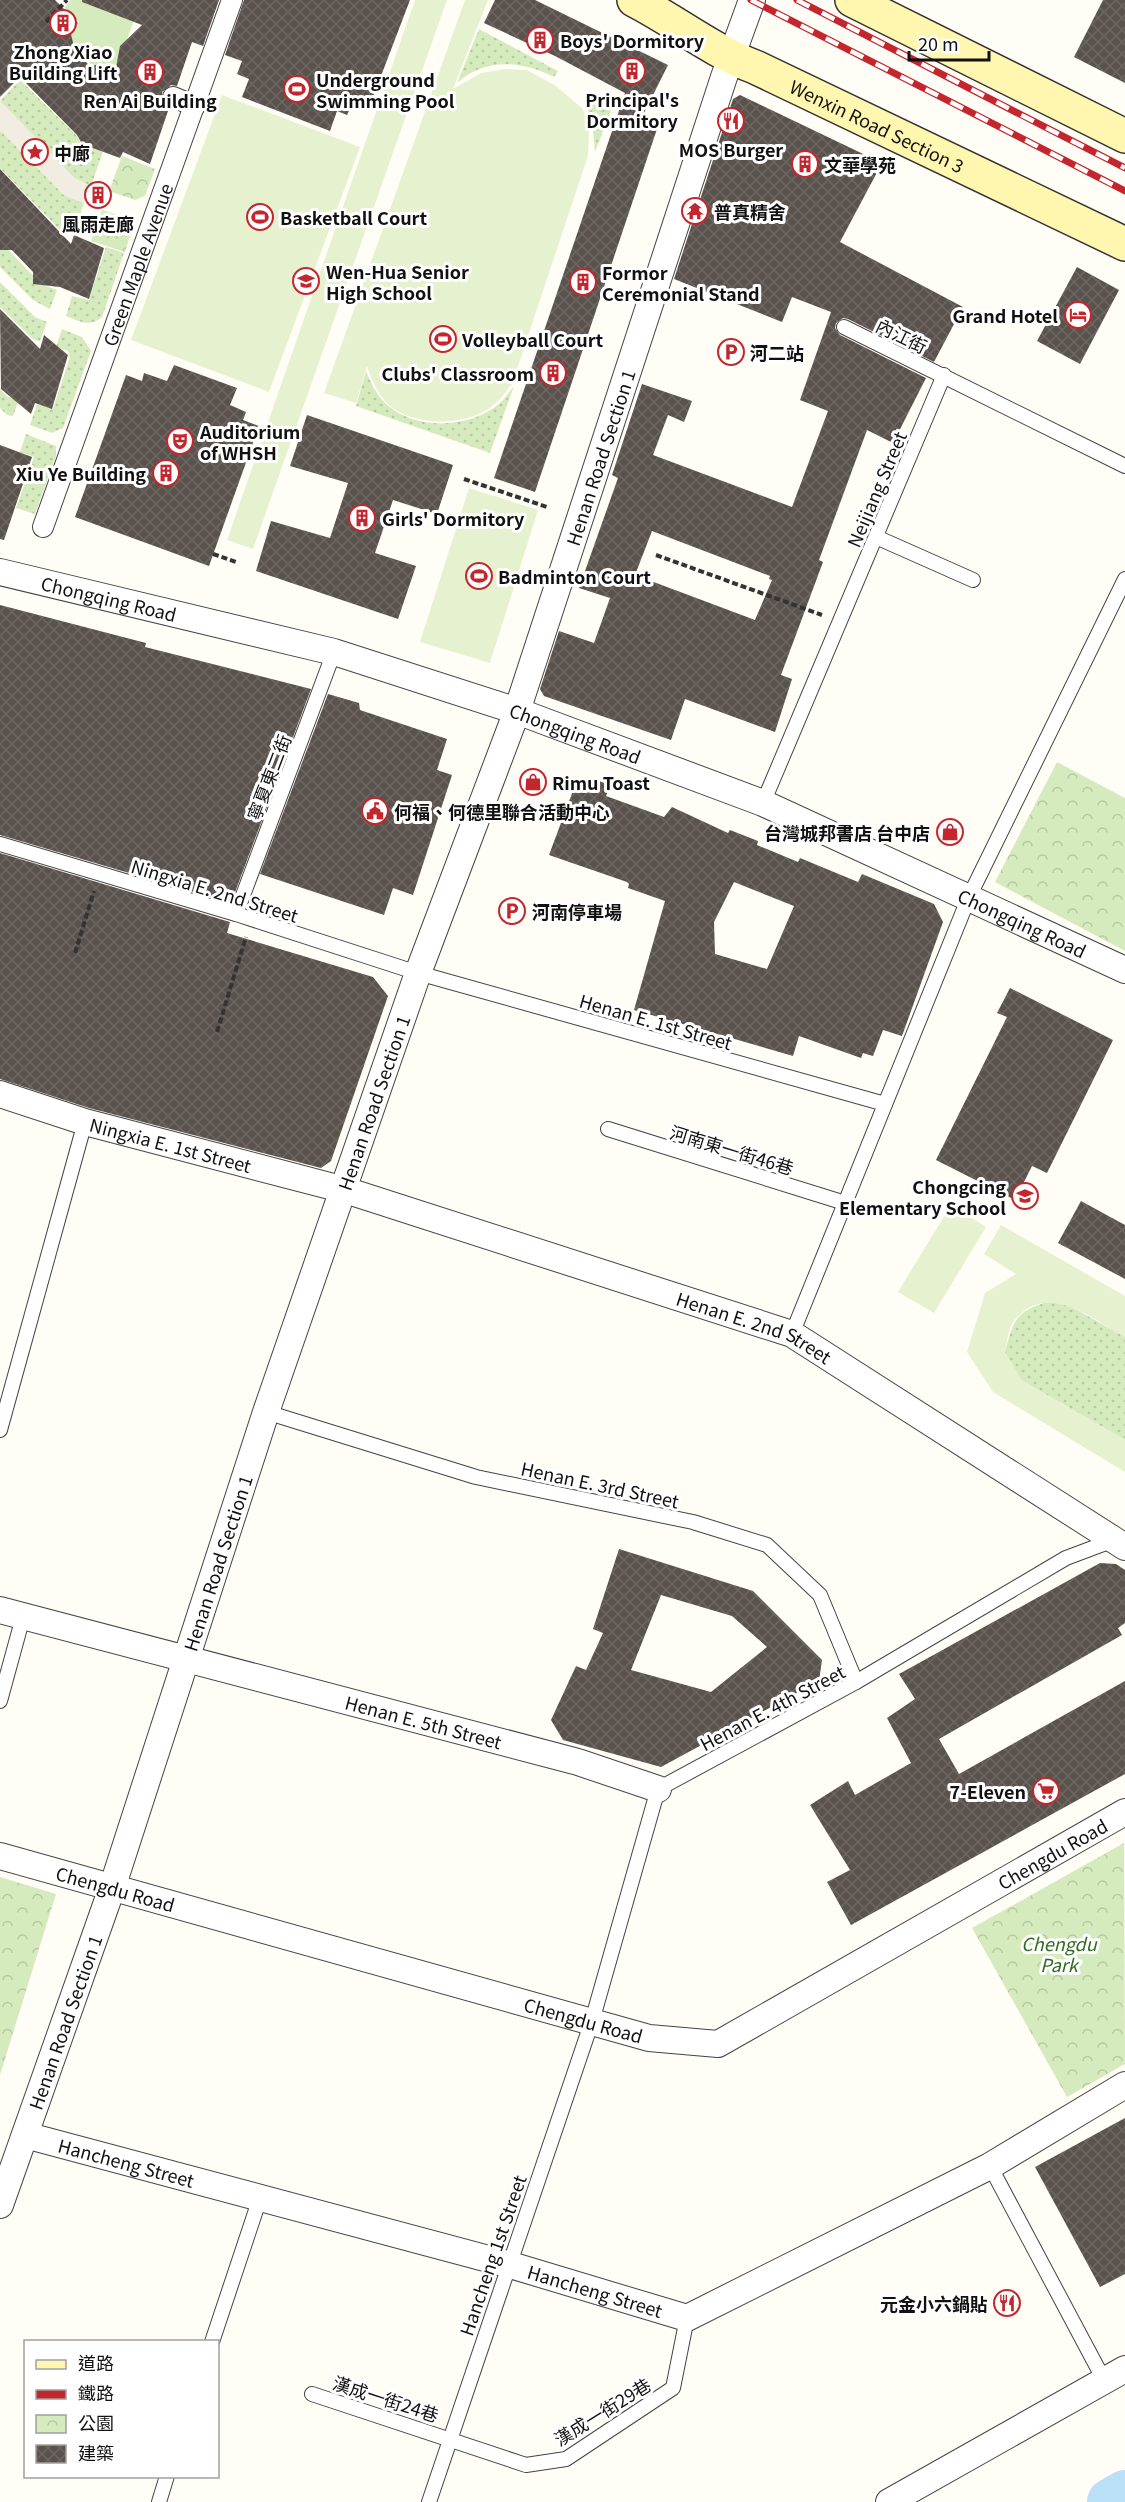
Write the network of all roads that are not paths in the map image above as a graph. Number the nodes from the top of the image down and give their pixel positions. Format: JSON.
{"nodes":[{"id":1,"x":232,"y":0,"type":"edge"},
{"id":2,"x":634,"y":0,"type":"edge"},
{"id":3,"x":752,"y":0,"type":"edge"},
{"id":4,"x":852,"y":0,"type":"edge"},
{"id":5,"x":731,"y":58,"type":"junction"},
{"id":6,"x":173,"y":97,"type":"dead end"},
{"id":7,"x":195,"y":106,"type":"junction"},
{"id":8,"x":1125,"y":136,"type":"edge"},
{"id":9,"x":1125,"y":244,"type":"edge"},
{"id":10,"x":844,"y":327,"type":"dead end"},
{"id":11,"x":944,"y":375,"type":"junction"},
{"id":12,"x":1125,"y":466,"type":"edge"},
{"id":13,"x":43,"y":527,"type":"dead end"},
{"id":14,"x":876,"y":537,"type":"junction"},
{"id":15,"x":0,"y":572,"type":"edge"},
{"id":16,"x":1125,"y":579,"type":"edge"},
{"id":17,"x":973,"y":580,"type":"dead end"},
{"id":18,"x":334,"y":652,"type":"junction"},
{"id":19,"x":517,"y":711,"type":"junction"},
{"id":20,"x":763,"y":803,"type":"junction"},
{"id":21,"x":0,"y":844,"type":"edge"},
{"id":22,"x":969,"y":897,"type":"junction"},
{"id":23,"x":236,"y":914,"type":"junction"},
{"id":24,"x":1125,"y":969,"type":"edge"},
{"id":25,"x":418,"y":973,"type":"junction"},
{"id":26,"x":0,"y":1094,"type":"edge"},
{"id":27,"x":885,"y":1104,"type":"junction"},
{"id":28,"x":85,"y":1122,"type":"junction"},
{"id":29,"x":608,"y":1129,"type":"dead end"},
{"id":30,"x":345,"y":1190,"type":"junction"},
{"id":31,"x":845,"y":1203,"type":"junction"},
{"id":32,"x":792,"y":1334,"type":"junction"},
{"id":33,"x":266,"y":1412,"type":"junction"},
{"id":34,"x":0,"y":1430,"type":"edge"},
{"id":35,"x":1120,"y":1544,"type":"edge"},
{"id":36,"x":12,"y":1614,"type":"edge"},
{"id":37,"x":188,"y":1660,"type":"junction"},
{"id":38,"x":856,"y":1682,"type":"junction"},
{"id":39,"x":0,"y":1701,"type":"edge"},
{"id":40,"x":658,"y":1789,"type":"junction"},
{"id":41,"x":1122,"y":1820,"type":"edge"},
{"id":42,"x":0,"y":1856,"type":"edge"},
{"id":43,"x":112,"y":1888,"type":"junction"},
{"id":44,"x":592,"y":2021,"type":"junction"},
{"id":45,"x":1125,"y":2085,"type":"edge"},
{"id":46,"x":25,"y":2135,"type":"junction"},
{"id":47,"x":990,"y":2166,"type":"junction"},
{"id":48,"x":260,"y":2198,"type":"junction"},
{"id":49,"x":0,"y":2205,"type":"edge"},
{"id":50,"x":507,"y":2264,"type":"junction"},
{"id":51,"x":687,"y":2318,"type":"junction"},
{"id":52,"x":213,"y":2340,"type":"edge"},
{"id":53,"x":1114,"y":2375,"type":"edge"},
{"id":54,"x":312,"y":2394,"type":"dead end"},
{"id":55,"x":449,"y":2438,"type":"junction"},
{"id":56,"x":166,"y":2478,"type":"edge"},
{"id":57,"x":159,"y":2502,"type":"edge"},
{"id":58,"x":429,"y":2502,"type":"edge"},
{"id":59,"x":889,"y":2502,"type":"edge"}],
"edges":[{"from":1,"to":7,"type":"street","name":"Green Maple Avenue"},
{"from":2,"to":5,"type":"main road","name":"Wenxin Road Section 3"},
{"from":3,"to":5,"type":"street","name":"Henan Road Section 1"},
{"from":4,"to":8,"type":"main road"},
{"from":5,"to":9,"type":"main road","name":"Wenxin Road Section 3"},
{"from":5,"to":19,"type":"street","name":"Henan Road Section 1"},
{"from":6,"to":7,"type":"street"},
{"from":7,"to":13,"type":"street","name":"Green Maple Avenue"},
{"from":10,"to":11,"type":"lane","name":"內江街"},
{"from":11,"to":12,"type":"lane"},
{"from":11,"to":14,"type":"lane","name":"Neijiang Street"},
{"from":14,"to":17,"type":"lane"},
{"from":14,"to":20,"type":"lane","name":"Neijiang Street"},
{"from":15,"to":18,"type":"street","name":"Chongqing Road"},
{"from":16,"to":22,"type":"lane"},
{"from":18,"to":19,"type":"street","name":"Chongqing Road"},
{"from":18,"to":23,"type":"lane","name":"寧夏東二街"},
{"from":19,"to":20,"type":"street","name":"Chongqing Road"},
{"from":19,"to":25,"type":"street","name":"Henan Road Section 1"},
{"from":20,"to":22,"type":"street","name":"Chongqing Road"},
{"from":21,"to":23,"type":"lane","name":"Ningxia E. 2nd Street"},
{"from":22,"to":24,"type":"street","name":"Chongqing Road"},
{"from":22,"to":27,"type":"lane"},
{"from":23,"to":25,"type":"lane","name":"Ningxia E. 2nd Street"},
{"from":25,"to":27,"type":"lane","name":"Henan E. 1st Street"},
{"from":25,"to":30,"type":"street","name":"Henan Road Section 1"},
{"from":26,"to":28,"type":"street","name":"Ningxia E. 1st Street"},
{"from":27,"to":31,"type":"lane"},
{"from":28,"to":30,"type":"street","name":"Ningxia E. 1st Street"},
{"from":28,"to":34,"type":"lane"},
{"from":29,"to":31,"type":"lane","name":"河南東一街46巷"},
{"from":30,"to":32,"type":"street","name":"Henan E. 2nd Street"},
{"from":30,"to":33,"type":"street","name":"Henan Road Section 1"},
{"from":31,"to":32,"type":"lane"},
{"from":32,"to":35,"type":"street","name":"Henan E. 2nd Street"},
{"from":33,"to":37,"type":"street","name":"Henan Road Section 1"},
{"from":33,"to":38,"type":"lane","name":"Henan E. 3rd Street"},
{"from":35,"to":38,"type":"lane","name":"Henan E. 4th Street"},
{"from":36,"to":37,"type":"street","name":"Henan E. 5th Street"},
{"from":36,"to":39,"type":"lane"},
{"from":37,"to":40,"type":"street","name":"Henan E. 5th Street"},
{"from":37,"to":43,"type":"street","name":"Henan Road Section 1"},
{"from":38,"to":40,"type":"lane","name":"Henan E. 4th Street"},
{"from":40,"to":44,"type":"lane"},
{"from":41,"to":44,"type":"street","name":"Chengdu Road"},
{"from":42,"to":43,"type":"street","name":"Chengdu Road"},
{"from":43,"to":44,"type":"street","name":"Chengdu Road"},
{"from":43,"to":46,"type":"street","name":"Henan Road Section 1"},
{"from":44,"to":50,"type":"lane","name":"Hancheng 1st Street"},
{"from":45,"to":47,"type":"street","name":"Hancheng Street"},
{"from":46,"to":48,"type":"street","name":"Hancheng Street"},
{"from":46,"to":49,"type":"street","name":"Henan Road Section 1"},
{"from":47,"to":51,"type":"street","name":"Hancheng Street"},
{"from":47,"to":53,"type":"lane"},
{"from":48,"to":50,"type":"street","name":"Hancheng Street"},
{"from":48,"to":52,"type":"lane"},
{"from":50,"to":51,"type":"street","name":"Hancheng Street"},
{"from":50,"to":55,"type":"lane","name":"Hancheng 1st Street"},
{"from":51,"to":55,"type":"lane","name":"漢成一街29巷"},
{"from":53,"to":59,"type":"street"},
{"from":54,"to":55,"type":"lane","name":"漢成一街24巷"},
{"from":55,"to":58,"type":"lane","name":"Hancheng 1st Street"},
{"from":56,"to":57,"type":"lane"}]}
